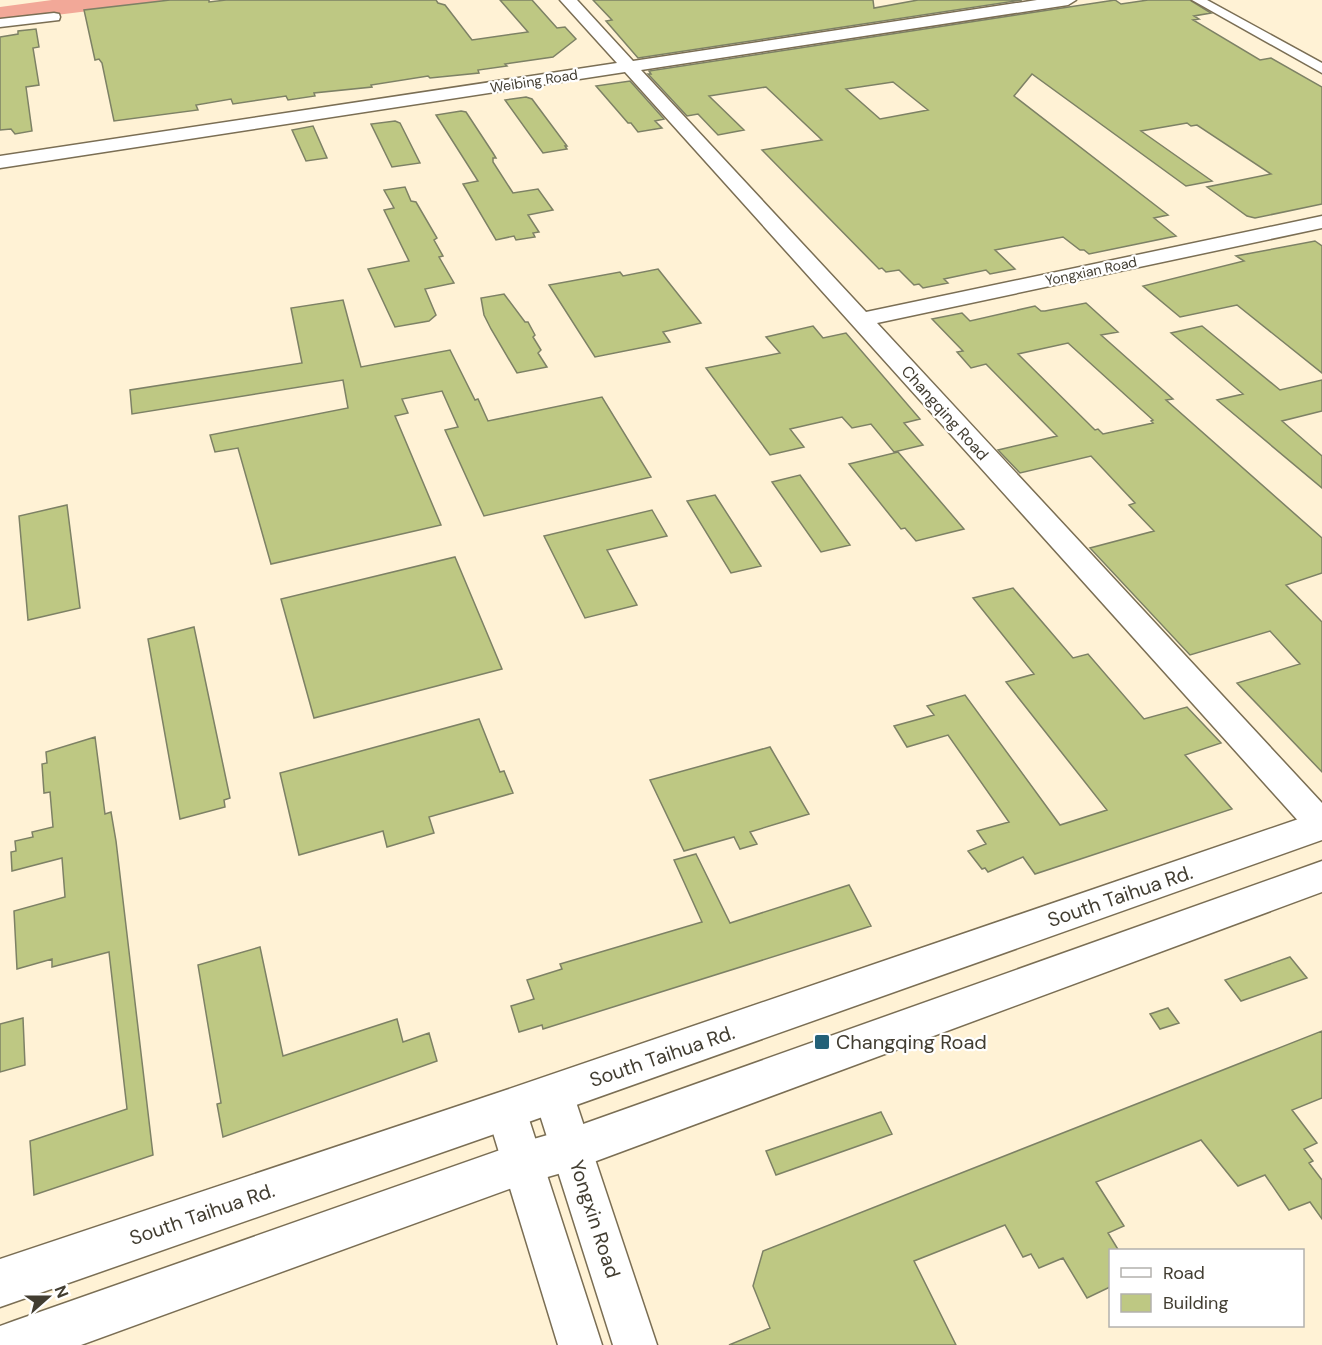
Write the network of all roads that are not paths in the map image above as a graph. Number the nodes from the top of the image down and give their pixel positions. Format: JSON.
{"nodes":[{"id":1,"x":568,"y":0,"type":"edge"},
{"id":2,"x":1023,"y":0,"type":"edge"},
{"id":3,"x":1068,"y":0,"type":"edge"},
{"id":4,"x":1198,"y":0,"type":"edge"},
{"id":5,"x":54,"y":16,"type":"dead end"},
{"id":6,"x":0,"y":23,"type":"edge"},
{"id":7,"x":625,"y":63,"type":"junction"},
{"id":8,"x":1322,"y":69,"type":"edge"},
{"id":9,"x":0,"y":154,"type":"edge"},
{"id":10,"x":0,"y":162,"type":"edge"},
{"id":11,"x":1322,"y":222,"type":"edge"},
{"id":12,"x":860,"y":320,"type":"junction"},
{"id":13,"x":1322,"y":825,"type":"edge"},
{"id":14,"x":1322,"y":876,"type":"edge"},
{"id":15,"x":553,"y":1093,"type":"junction"},
{"id":16,"x":506,"y":1110,"type":"junction"},
{"id":17,"x":572,"y":1149,"type":"junction"},
{"id":18,"x":523,"y":1163,"type":"junction"},
{"id":19,"x":0,"y":1283,"type":"edge"},
{"id":20,"x":14,"y":1345,"type":"edge"},
{"id":21,"x":580,"y":1345,"type":"edge"},
{"id":22,"x":636,"y":1345,"type":"edge"}],
"edges":[{"from":1,"to":7,"type":"street","name":"Changqing Road"},
{"from":2,"to":7,"type":"street","name":"Weibing Road"},
{"from":3,"to":7,"type":"street","name":"Weibing Road"},
{"from":4,"to":8,"type":"street"},
{"from":5,"to":6,"type":"street"},
{"from":7,"to":9,"type":"street","name":"Weibing Road"},
{"from":7,"to":10,"type":"street","name":"Weibing Road"},
{"from":7,"to":12,"type":"street","name":"Changqing Road"},
{"from":11,"to":12,"type":"street","name":"Yongxian Road"},
{"from":12,"to":13,"type":"street","name":"Changqing Road"},
{"from":13,"to":15,"type":"main road","name":"South Taihua Rd."},
{"from":14,"to":17,"type":"main road"},
{"from":15,"to":16,"type":"main road","name":"South Taihua Rd."},
{"from":15,"to":17,"type":"street","name":"Yongxin Road"},
{"from":16,"to":18,"type":"street"},
{"from":16,"to":19,"type":"main road","name":"South Taihua Rd."},
{"from":17,"to":18,"type":"main road"},
{"from":17,"to":22,"type":"street","name":"Yongxin Road"},
{"from":18,"to":20,"type":"main road"},
{"from":18,"to":21,"type":"street"}]}
